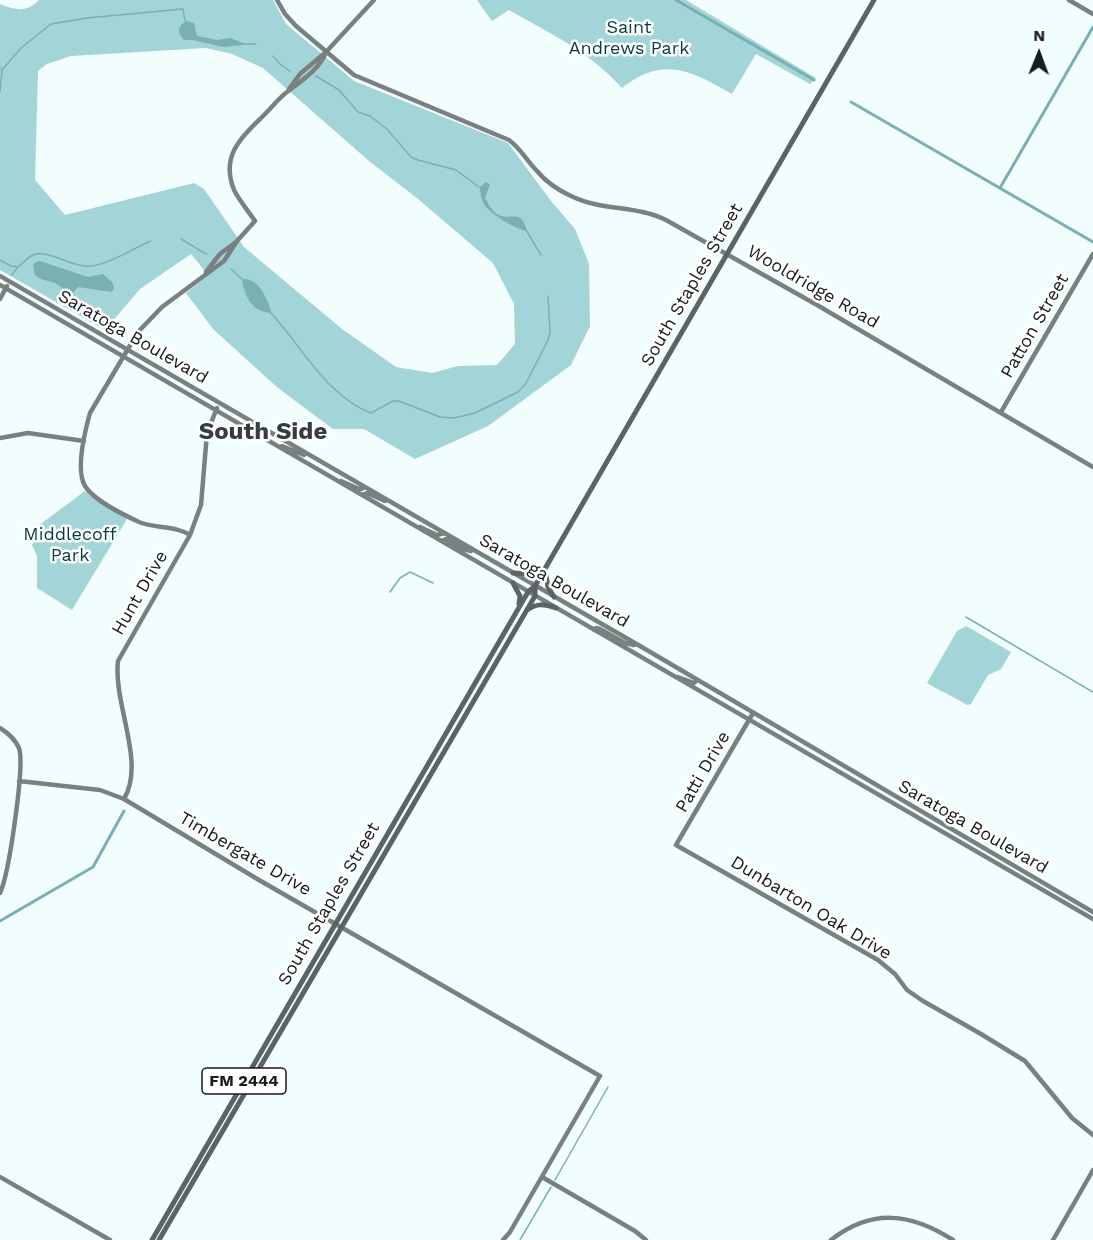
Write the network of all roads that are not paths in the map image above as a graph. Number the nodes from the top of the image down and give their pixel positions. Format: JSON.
{"nodes":[{"id":1,"x":277,"y":0,"type":"edge"},
{"id":2,"x":374,"y":0,"type":"edge"},
{"id":3,"x":874,"y":0,"type":"edge"},
{"id":4,"x":1069,"y":0,"type":"edge"},
{"id":5,"x":1093,"y":14,"type":"edge"},
{"id":6,"x":326,"y":52,"type":"junction"},
{"id":7,"x":728,"y":254,"type":"junction"},
{"id":8,"x":1093,"y":254,"type":"edge"},
{"id":9,"x":0,"y":276,"type":"edge"},
{"id":10,"x":10,"y":282,"type":"junction"},
{"id":11,"x":0,"y":285,"type":"edge"},
{"id":12,"x":6,"y":289,"type":"junction"},
{"id":13,"x":0,"y":299,"type":"edge"},
{"id":14,"x":127,"y":349,"type":"junction"},
{"id":15,"x":123,"y":357,"type":"junction"},
{"id":16,"x":220,"y":403,"type":"junction"},
{"id":17,"x":216,"y":410,"type":"junction"},
{"id":18,"x":1001,"y":412,"type":"junction"},
{"id":19,"x":0,"y":438,"type":"edge"},
{"id":20,"x":84,"y":441,"type":"junction"},
{"id":21,"x":274,"y":444,"type":"junction"},
{"id":22,"x":306,"y":453,"type":"junction"},
{"id":23,"x":1093,"y":467,"type":"edge"},
{"id":24,"x":333,"y":478,"type":"junction"},
{"id":25,"x":364,"y":487,"type":"junction"},
{"id":26,"x":362,"y":495,"type":"junction"},
{"id":27,"x":391,"y":502,"type":"junction"},
{"id":28,"x":415,"y":526,"type":"junction"},
{"id":29,"x":445,"y":533,"type":"junction"},
{"id":30,"x":190,"y":535,"type":"junction"},
{"id":31,"x":441,"y":541,"type":"junction"},
{"id":32,"x":477,"y":552,"type":"junction"},
{"id":33,"x":545,"y":568,"type":"junction"},
{"id":34,"x":513,"y":573,"type":"junction"},
{"id":35,"x":513,"y":583,"type":"junction"},
{"id":36,"x":535,"y":586,"type":"junction"},
{"id":37,"x":528,"y":592,"type":"junction"},
{"id":38,"x":535,"y":596,"type":"junction"},
{"id":39,"x":554,"y":597,"type":"junction"},
{"id":40,"x":519,"y":608,"type":"junction"},
{"id":41,"x":556,"y":608,"type":"junction"},
{"id":42,"x":525,"y":611,"type":"junction"},
{"id":43,"x":594,"y":630,"type":"junction"},
{"id":44,"x":639,"y":646,"type":"junction"},
{"id":45,"x":673,"y":676,"type":"junction"},
{"id":46,"x":698,"y":680,"type":"junction"},
{"id":47,"x":467,"y":697,"type":"junction"},
{"id":48,"x":467,"y":708,"type":"junction"},
{"id":49,"x":753,"y":713,"type":"junction"},
{"id":50,"x":750,"y":719,"type":"junction"},
{"id":51,"x":0,"y":728,"type":"edge"},
{"id":52,"x":428,"y":765,"type":"junction"},
{"id":53,"x":427,"y":777,"type":"junction"},
{"id":54,"x":420,"y":778,"type":"junction"},
{"id":55,"x":19,"y":781,"type":"junction"},
{"id":56,"x":858,"y":782,"type":"junction"},
{"id":57,"x":880,"y":788,"type":"junction"},
{"id":58,"x":419,"y":791,"type":"junction"},
{"id":59,"x":124,"y":799,"type":"junction"},
{"id":60,"x":961,"y":842,"type":"junction"},
{"id":61,"x":676,"y":845,"type":"joint"},
{"id":62,"x":977,"y":845,"type":"junction"},
{"id":63,"x":976,"y":851,"type":"junction"},
{"id":64,"x":990,"y":852,"type":"junction"},
{"id":65,"x":0,"y":893,"type":"edge"},
{"id":66,"x":1069,"y":905,"type":"junction"},
{"id":67,"x":1083,"y":906,"type":"junction"},
{"id":68,"x":1083,"y":913,"type":"junction"},
{"id":69,"x":1093,"y":913,"type":"edge"},
{"id":70,"x":1093,"y":919,"type":"edge"},
{"id":71,"x":338,"y":924,"type":"junction"},
{"id":72,"x":290,"y":1008,"type":"junction"},
{"id":73,"x":1093,"y":1135,"type":"edge"},
{"id":74,"x":200,"y":1163,"type":"junction"},
{"id":75,"x":1093,"y":1170,"type":"edge"},
{"id":76,"x":0,"y":1177,"type":"edge"},
{"id":77,"x":542,"y":1177,"type":"junction"},
{"id":78,"x":110,"y":1240,"type":"edge"},
{"id":79,"x":152,"y":1240,"type":"edge"},
{"id":80,"x":159,"y":1240,"type":"edge"},
{"id":81,"x":503,"y":1240,"type":"edge"},
{"id":82,"x":646,"y":1240,"type":"edge"},
{"id":83,"x":831,"y":1240,"type":"edge"},
{"id":84,"x":953,"y":1240,"type":"edge"},
{"id":85,"x":1053,"y":1240,"type":"edge"}],
"edges":[{"from":1,"to":6,"type":"street","name":"Wooldridge Road"},
{"from":2,"to":6,"type":"street"},
{"from":3,"to":7,"type":"main road","name":"South Staples Street"},
{"from":4,"to":5,"type":"street"},
{"from":6,"to":7,"type":"street","name":"Wooldridge Road"},
{"from":6,"to":14,"type":"street"},
{"from":7,"to":18,"type":"street","name":"Wooldridge Road"},
{"from":7,"to":33,"type":"main road","name":"South Staples Street"},
{"from":8,"to":18,"type":"street","name":"Patton Street"},
{"from":9,"to":10,"type":"street","name":"Saratoga Boulevard"},
{"from":10,"to":12,"type":"street"},
{"from":10,"to":14,"type":"street","name":"Saratoga Boulevard"},
{"from":11,"to":12,"type":"street","name":"Saratoga Boulevard"},
{"from":12,"to":13,"type":"street"},
{"from":12,"to":15,"type":"street","name":"Saratoga Boulevard"},
{"from":14,"to":15,"type":"street"},
{"from":14,"to":16,"type":"street","name":"Saratoga Boulevard"},
{"from":15,"to":17,"type":"street","name":"Saratoga Boulevard"},
{"from":15,"to":20,"type":"street"},
{"from":16,"to":17,"type":"street","name":"Hunt Drive"},
{"from":16,"to":22,"type":"street","name":"Saratoga Boulevard"},
{"from":17,"to":21,"type":"street","name":"Saratoga Boulevard"},
{"from":17,"to":30,"type":"street","name":"Hunt Drive"},
{"from":18,"to":23,"type":"street","name":"Wooldridge Road"},
{"from":19,"to":20,"type":"street"},
{"from":20,"to":30,"type":"street"},
{"from":21,"to":22,"type":"street"},
{"from":21,"to":24,"type":"street","name":"Saratoga Boulevard"},
{"from":22,"to":25,"type":"street","name":"Saratoga Boulevard"},
{"from":24,"to":25,"type":"street"},
{"from":24,"to":26,"type":"street","name":"Saratoga Boulevard"},
{"from":25,"to":27,"type":"street","name":"Saratoga Boulevard"},
{"from":26,"to":27,"type":"street"},
{"from":26,"to":28,"type":"street","name":"Saratoga Boulevard"},
{"from":27,"to":29,"type":"street","name":"Saratoga Boulevard"},
{"from":28,"to":29,"type":"street"},
{"from":28,"to":31,"type":"street","name":"Saratoga Boulevard"},
{"from":29,"to":32,"type":"street","name":"Saratoga Boulevard"},
{"from":30,"to":59,"type":"street","name":"Hunt Drive"},
{"from":31,"to":32,"type":"street"},
{"from":31,"to":35,"type":"street","name":"Saratoga Boulevard"},
{"from":32,"to":34,"type":"street","name":"Saratoga Boulevard"},
{"from":33,"to":34,"type":"main road"},
{"from":33,"to":36,"type":"main road","name":"South Staples Street"},
{"from":33,"to":39,"type":"main road"},
{"from":34,"to":36,"type":"street","name":"Saratoga Boulevard"},
{"from":35,"to":37,"type":"street","name":"Saratoga Boulevard"},
{"from":35,"to":40,"type":"main road"},
{"from":36,"to":37,"type":"main road","name":"South Staples Street","number":"FM 2444"},
{"from":36,"to":38,"type":"main road","name":"South Staples Street"},
{"from":36,"to":39,"type":"street","name":"Saratoga Boulevard"},
{"from":37,"to":38,"type":"street","name":"Saratoga Boulevard"},
{"from":37,"to":40,"type":"main road","name":"South Staples Street","number":"FM 2444"},
{"from":38,"to":41,"type":"street","name":"Saratoga Boulevard"},
{"from":38,"to":42,"type":"main road","name":"South Staples Street","number":"FM 2444"},
{"from":39,"to":44,"type":"street","name":"Saratoga Boulevard"},
{"from":40,"to":47,"type":"main road","name":"South Staples Street","number":"FM 2444"},
{"from":41,"to":42,"type":"main road"},
{"from":41,"to":43,"type":"street","name":"Saratoga Boulevard"},
{"from":42,"to":48,"type":"main road","name":"South Staples Street","number":"FM 2444"},
{"from":43,"to":44,"type":"street"},
{"from":43,"to":45,"type":"street","name":"Saratoga Boulevard"},
{"from":44,"to":46,"type":"street","name":"Saratoga Boulevard"},
{"from":45,"to":46,"type":"street"},
{"from":45,"to":50,"type":"street","name":"Saratoga Boulevard"},
{"from":46,"to":49,"type":"street","name":"Saratoga Boulevard"},
{"from":47,"to":48,"type":"main road"},
{"from":47,"to":52,"type":"main road","name":"South Staples Street","number":"FM 2444"},
{"from":48,"to":53,"type":"main road","name":"South Staples Street","number":"FM 2444"},
{"from":49,"to":50,"type":"street","name":"Patti Drive"},
{"from":49,"to":57,"type":"street","name":"Saratoga Boulevard"},
{"from":50,"to":56,"type":"street","name":"Saratoga Boulevard"},
{"from":50,"to":61,"type":"street","name":"Patti Drive"},
{"from":51,"to":55,"type":"street"},
{"from":52,"to":53,"type":"main road"},
{"from":52,"to":54,"type":"main road","name":"South Staples Street","number":"FM 2444"},
{"from":53,"to":58,"type":"main road","name":"South Staples Street","number":"FM 2444"},
{"from":54,"to":58,"type":"main road"},
{"from":54,"to":71,"type":"main road","name":"South Staples Street","number":"FM 2444"},
{"from":55,"to":59,"type":"street","name":"Timbergate Drive"},
{"from":55,"to":65,"type":"street"},
{"from":56,"to":57,"type":"street"},
{"from":56,"to":60,"type":"street","name":"Saratoga Boulevard"},
{"from":57,"to":62,"type":"street","name":"Saratoga Boulevard"},
{"from":58,"to":71,"type":"main road","name":"South Staples Street","number":"FM 2444"},
{"from":59,"to":71,"type":"street","name":"Timbergate Drive"},
{"from":60,"to":62,"type":"street"},
{"from":60,"to":63,"type":"street","name":"Saratoga Boulevard"},
{"from":61,"to":73,"type":"street","name":"Dunbarton Oak Drive"},
{"from":62,"to":64,"type":"street","name":"Saratoga Boulevard"},
{"from":63,"to":64,"type":"street"},
{"from":63,"to":66,"type":"street","name":"Saratoga Boulevard"},
{"from":64,"to":67,"type":"street","name":"Saratoga Boulevard"},
{"from":66,"to":67,"type":"street"},
{"from":66,"to":68,"type":"street","name":"Saratoga Boulevard"},
{"from":67,"to":69,"type":"street","name":"Saratoga Boulevard"},
{"from":68,"to":69,"type":"street"},
{"from":68,"to":70,"type":"street","name":"Saratoga Boulevard"},
{"from":71,"to":72,"type":"main road","name":"South Staples Street","number":"FM 2444"},
{"from":71,"to":72,"type":"main road","name":"South Staples Street","number":"FM 2444"},
{"from":71,"to":77,"type":"street","name":"Timbergate Drive"},
{"from":72,"to":74,"type":"main road","name":"South Staples Street","number":"FM 2444"},
{"from":72,"to":74,"type":"main road","name":"South Staples Street","number":"FM 2444"},
{"from":74,"to":79,"type":"main road","name":"South Staples Street","number":"FM 2444"},
{"from":74,"to":80,"type":"main road"},
{"from":75,"to":85,"type":"street"},
{"from":76,"to":78,"type":"street"},
{"from":77,"to":81,"type":"street"},
{"from":77,"to":82,"type":"street"},
{"from":83,"to":84,"type":"street"}]}
